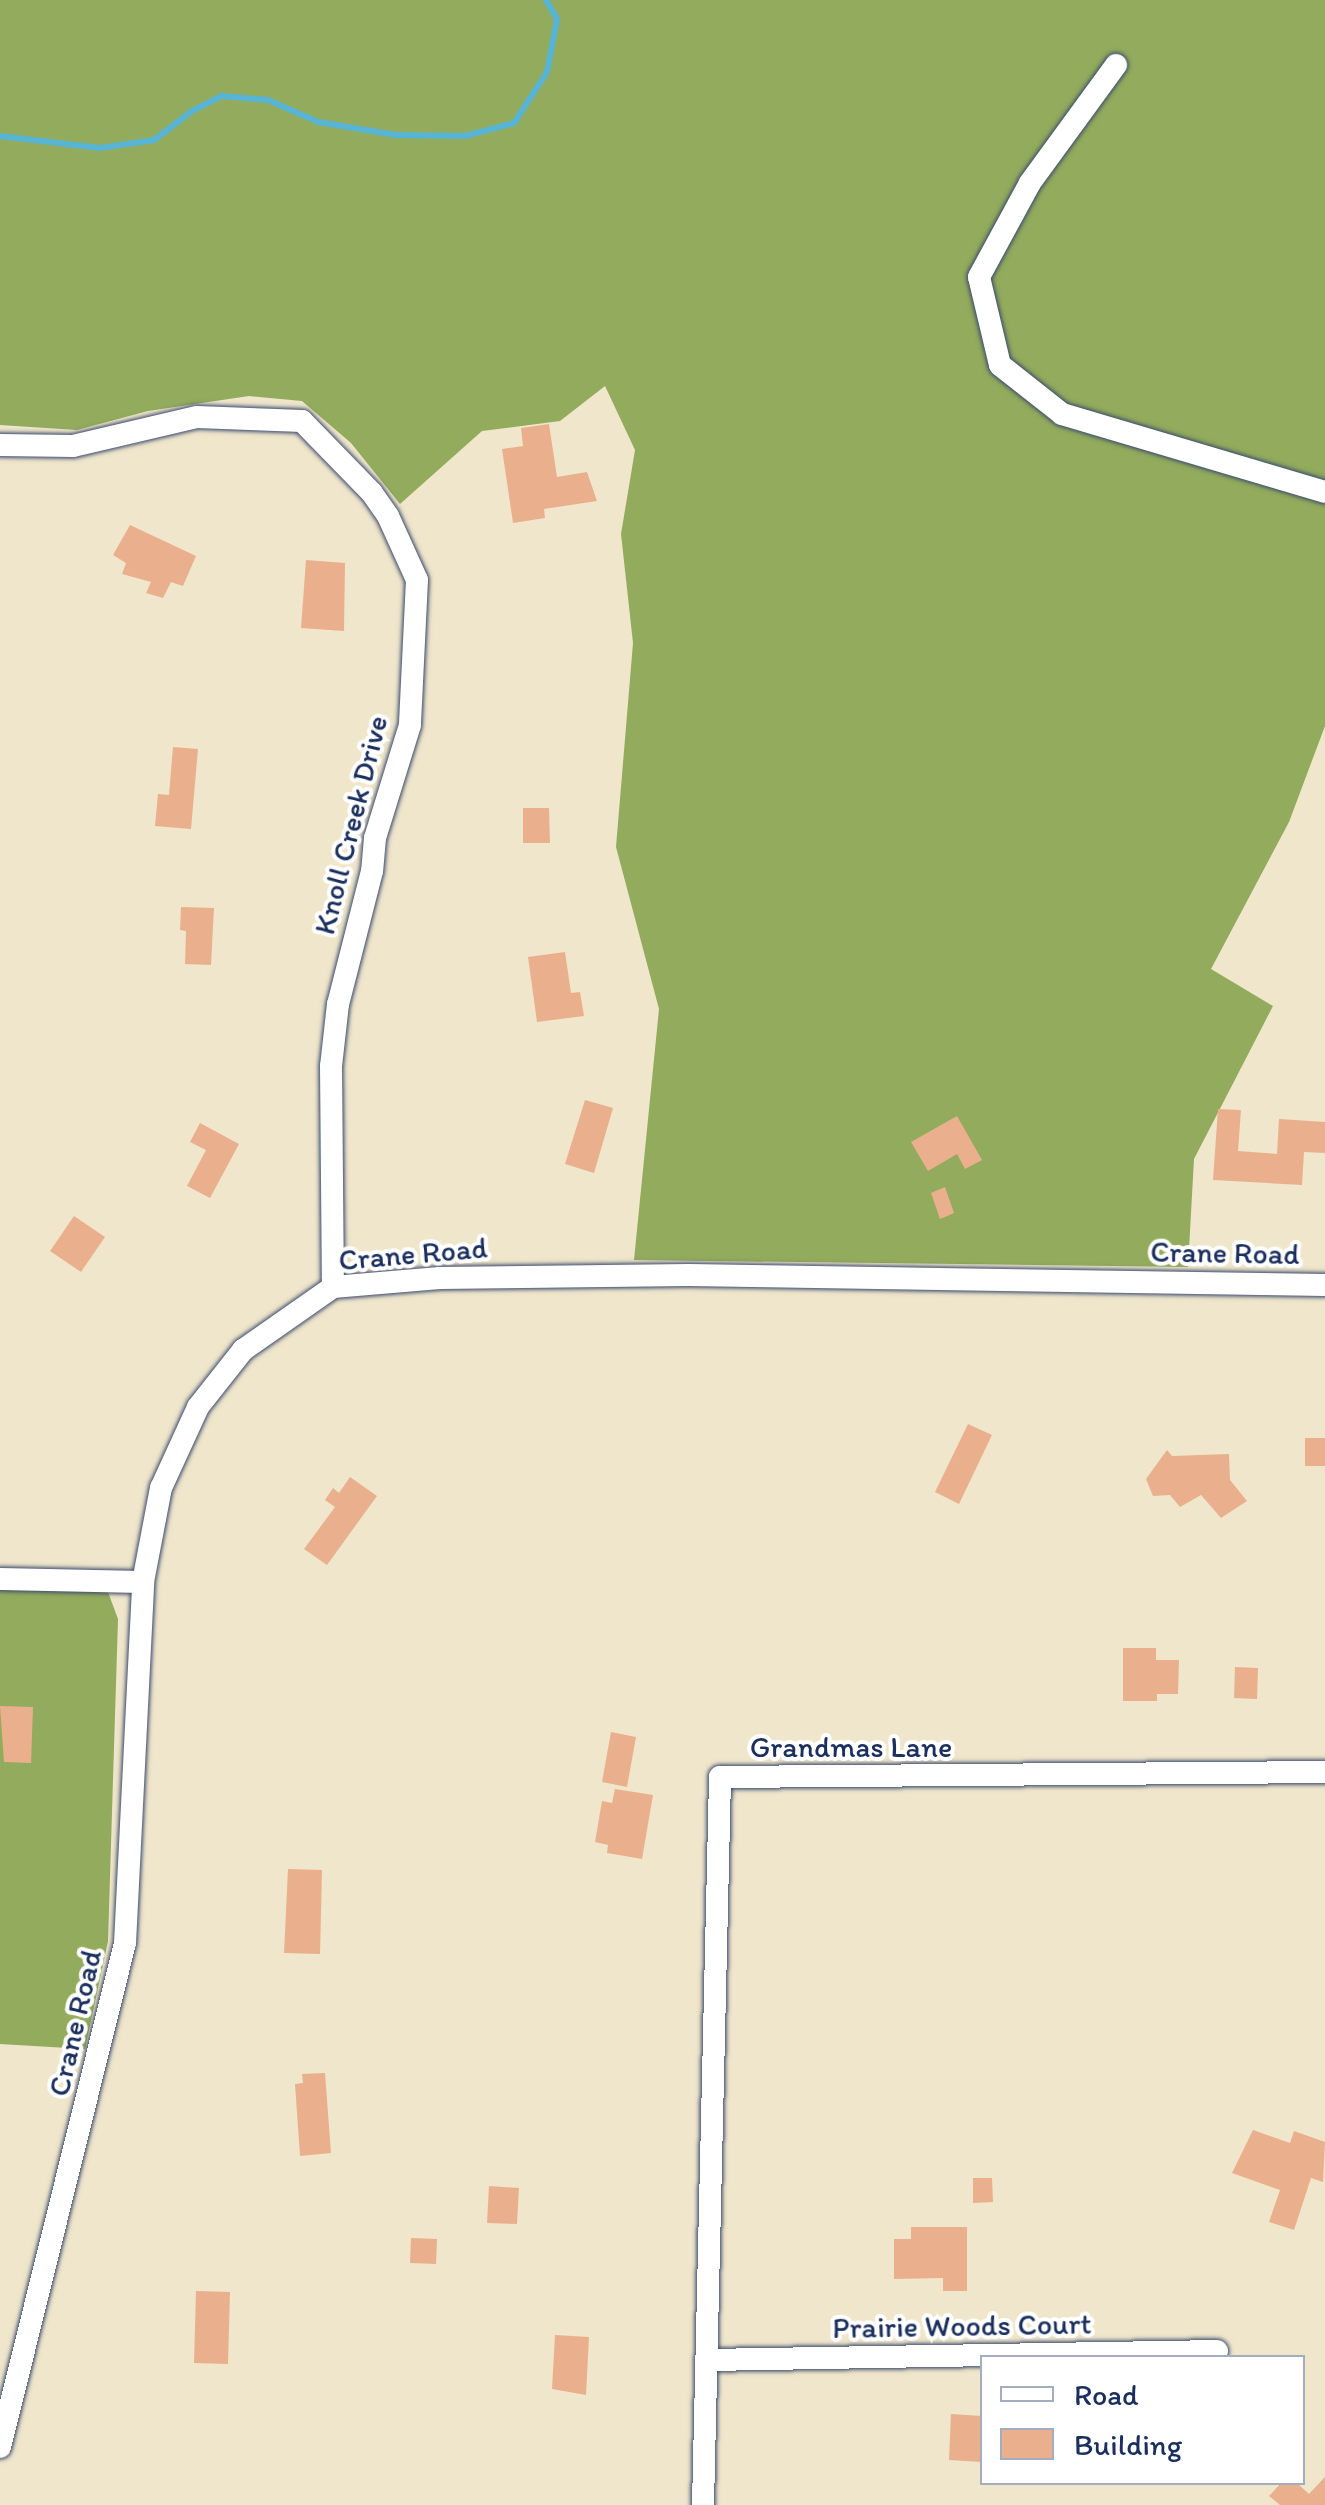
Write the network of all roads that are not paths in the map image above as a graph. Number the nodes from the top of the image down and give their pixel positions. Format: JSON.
{"nodes":[{"id":1,"x":1116,"y":65,"type":"dead end"},
{"id":2,"x":0,"y":445,"type":"edge"},
{"id":3,"x":1325,"y":492,"type":"edge"},
{"id":4,"x":1325,"y":1285,"type":"edge"},
{"id":5,"x":333,"y":1287,"type":"junction"},
{"id":6,"x":0,"y":1578,"type":"edge"},
{"id":7,"x":142,"y":1582,"type":"junction"},
{"id":8,"x":1325,"y":1772,"type":"edge"},
{"id":9,"x":1218,"y":2351,"type":"dead end"},
{"id":10,"x":980,"y":2355,"type":"edge"},
{"id":11,"x":991,"y":2355,"type":"edge"},
{"id":12,"x":708,"y":2360,"type":"junction"},
{"id":13,"x":0,"y":2447,"type":"edge"},
{"id":14,"x":703,"y":2505,"type":"edge"}],
"edges":[{"from":1,"to":3,"type":"street"},
{"from":2,"to":5,"type":"street","name":"Knoll Creek Drive"},
{"from":4,"to":5,"type":"street","name":"Crane Road"},
{"from":5,"to":7,"type":"street","name":"Crane Road"},
{"from":6,"to":7,"type":"street"},
{"from":7,"to":13,"type":"street","name":"Crane Road"},
{"from":8,"to":12,"type":"street","name":"Grandmas Lane"},
{"from":9,"to":11,"type":"street","name":"Prairie Woods Court"},
{"from":10,"to":12,"type":"street","name":"Prairie Woods Court"},
{"from":12,"to":14,"type":"street"}]}
